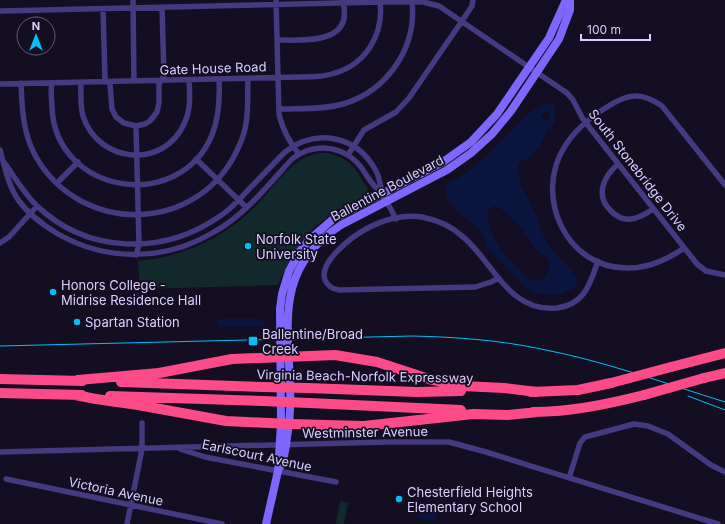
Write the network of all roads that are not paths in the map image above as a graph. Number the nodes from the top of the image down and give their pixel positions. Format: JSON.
{"nodes":[{"id":1,"x":132,"y":0,"type":"edge"},
{"id":2,"x":473,"y":0,"type":"edge"},
{"id":3,"x":566,"y":0,"type":"edge"},
{"id":4,"x":570,"y":0,"type":"edge"},
{"id":5,"x":276,"y":2,"type":"edge"},
{"id":6,"x":343,"y":2,"type":"junction"},
{"id":7,"x":380,"y":2,"type":"junction"},
{"id":8,"x":412,"y":2,"type":"junction"},
{"id":9,"x":162,"y":7,"type":"junction"},
{"id":10,"x":133,"y":8,"type":"junction"},
{"id":11,"x":103,"y":9,"type":"junction"},
{"id":12,"x":0,"y":12,"type":"edge"},
{"id":13,"x":462,"y":22,"type":"junction"},
{"id":14,"x":277,"y":40,"type":"junction"},
{"id":15,"x":529,"y":68,"type":"junction"},
{"id":16,"x":537,"y":73,"type":"junction"},
{"id":17,"x":278,"y":77,"type":"junction"},
{"id":18,"x":248,"y":78,"type":"junction"},
{"id":19,"x":218,"y":79,"type":"junction"},
{"id":20,"x":162,"y":80,"type":"junction"},
{"id":21,"x":188,"y":80,"type":"junction"},
{"id":22,"x":134,"y":81,"type":"junction"},
{"id":23,"x":108,"y":82,"type":"junction"},
{"id":24,"x":21,"y":83,"type":"junction"},
{"id":25,"x":52,"y":83,"type":"junction"},
{"id":26,"x":81,"y":83,"type":"junction"},
{"id":27,"x":0,"y":84,"type":"edge"},
{"id":28,"x":279,"y":108,"type":"junction"},
{"id":29,"x":586,"y":123,"type":"junction"},
{"id":30,"x":136,"y":126,"type":"junction"},
{"id":31,"x":292,"y":146,"type":"junction"},
{"id":32,"x":353,"y":146,"type":"junction"},
{"id":33,"x":0,"y":150,"type":"edge"},
{"id":34,"x":299,"y":154,"type":"junction"},
{"id":35,"x":348,"y":155,"type":"junction"},
{"id":36,"x":136,"y":156,"type":"junction"},
{"id":37,"x":196,"y":159,"type":"junction"},
{"id":38,"x":4,"y":161,"type":"junction"},
{"id":39,"x":78,"y":162,"type":"junction"},
{"id":40,"x":618,"y":164,"type":"junction"},
{"id":41,"x":217,"y":180,"type":"junction"},
{"id":42,"x":57,"y":183,"type":"junction"},
{"id":43,"x":137,"y":185,"type":"junction"},
{"id":44,"x":725,"y":185,"type":"edge"},
{"id":45,"x":382,"y":194,"type":"junction"},
{"id":46,"x":238,"y":200,"type":"junction"},
{"id":47,"x":387,"y":201,"type":"junction"},
{"id":48,"x":37,"y":206,"type":"junction"},
{"id":49,"x":246,"y":207,"type":"junction"},
{"id":50,"x":653,"y":209,"type":"junction"},
{"id":51,"x":30,"y":213,"type":"junction"},
{"id":52,"x":138,"y":215,"type":"junction"},
{"id":53,"x":396,"y":218,"type":"junction"},
{"id":54,"x":0,"y":243,"type":"edge"},
{"id":55,"x":138,"y":245,"type":"junction"},
{"id":56,"x":684,"y":248,"type":"junction"},
{"id":57,"x":136,"y":255,"type":"junction"},
{"id":58,"x":598,"y":262,"type":"junction"},
{"id":59,"x":725,"y":275,"type":"edge"},
{"id":60,"x":499,"y":278,"type":"junction"},
{"id":61,"x":725,"y":353,"type":"edge"},
{"id":62,"x":285,"y":356,"type":"junction"},
{"id":63,"x":725,"y":373,"type":"edge"},
{"id":64,"x":0,"y":379,"type":"edge"},
{"id":65,"x":78,"y":380,"type":"junction"},
{"id":66,"x":537,"y":392,"type":"junction"},
{"id":67,"x":0,"y":393,"type":"edge"},
{"id":68,"x":76,"y":395,"type":"junction"},
{"id":69,"x":538,"y":412,"type":"junction"},
{"id":70,"x":142,"y":423,"type":"dead end"},
{"id":71,"x":285,"y":424,"type":"junction"},
{"id":72,"x":283,"y":445,"type":"junction"},
{"id":73,"x":176,"y":448,"type":"junction"},
{"id":74,"x":142,"y":449,"type":"junction"},
{"id":75,"x":0,"y":452,"type":"edge"},
{"id":76,"x":278,"y":471,"type":"junction"},
{"id":77,"x":725,"y":472,"type":"edge"},
{"id":78,"x":569,"y":478,"type":"junction"},
{"id":79,"x":6,"y":479,"type":"dead end"},
{"id":80,"x":336,"y":482,"type":"dead end"},
{"id":81,"x":130,"y":506,"type":"junction"},
{"id":82,"x":127,"y":524,"type":"edge"},
{"id":83,"x":222,"y":524,"type":"edge"},
{"id":84,"x":266,"y":524,"type":"edge"},
{"id":85,"x":718,"y":524,"type":"edge"}],
"edges":[{"from":1,"to":10,"type":"street"},
{"from":2,"to":13,"type":"street"},
{"from":3,"to":15,"type":"main road","name":"Ballentine Boulevard"},
{"from":4,"to":16,"type":"main road","name":"Ballentine Boulevard"},
{"from":5,"to":6,"type":"street","name":"South Stonebridge Drive"},
{"from":5,"to":9,"type":"street","name":"South Stonebridge Drive"},
{"from":5,"to":14,"type":"street"},
{"from":6,"to":7,"type":"street","name":"South Stonebridge Drive"},
{"from":6,"to":14,"type":"street"},
{"from":7,"to":8,"type":"street","name":"South Stonebridge Drive"},
{"from":7,"to":17,"type":"street","name":"Gate House Road"},
{"from":8,"to":13,"type":"street","name":"South Stonebridge Drive"},
{"from":8,"to":28,"type":"street"},
{"from":9,"to":10,"type":"street","name":"South Stonebridge Drive"},
{"from":9,"to":20,"type":"street"},
{"from":10,"to":11,"type":"street","name":"South Stonebridge Drive"},
{"from":10,"to":22,"type":"street"},
{"from":11,"to":12,"type":"street","name":"South Stonebridge Drive"},
{"from":11,"to":23,"type":"street"},
{"from":13,"to":15,"type":"street","name":"South Stonebridge Drive"},
{"from":13,"to":32,"type":"street"},
{"from":14,"to":17,"type":"street"},
{"from":15,"to":16,"type":"street","name":"South Stonebridge Drive"},
{"from":15,"to":45,"type":"main road","name":"Ballentine Boulevard"},
{"from":16,"to":29,"type":"street","name":"South Stonebridge Drive"},
{"from":16,"to":47,"type":"main road","name":"Ballentine Boulevard"},
{"from":17,"to":18,"type":"street","name":"Gate House Road"},
{"from":17,"to":28,"type":"street"},
{"from":18,"to":19,"type":"street","name":"Gate House Road"},
{"from":18,"to":41,"type":"street"},
{"from":19,"to":21,"type":"street","name":"Gate House Road"},
{"from":19,"to":37,"type":"street"},
{"from":20,"to":21,"type":"street","name":"Gate House Road"},
{"from":20,"to":22,"type":"street","name":"Gate House Road"},
{"from":20,"to":30,"type":"street"},
{"from":21,"to":36,"type":"street"},
{"from":22,"to":23,"type":"street","name":"Gate House Road"},
{"from":23,"to":26,"type":"street","name":"Gate House Road"},
{"from":23,"to":30,"type":"street"},
{"from":24,"to":25,"type":"street","name":"Gate House Road"},
{"from":24,"to":27,"type":"street","name":"Gate House Road"},
{"from":24,"to":42,"type":"street"},
{"from":25,"to":26,"type":"street","name":"Gate House Road"},
{"from":25,"to":39,"type":"street"},
{"from":26,"to":36,"type":"street"},
{"from":28,"to":31,"type":"street"},
{"from":29,"to":40,"type":"street","name":"South Stonebridge Drive"},
{"from":29,"to":44,"type":"street"},
{"from":29,"to":58,"type":"street"},
{"from":30,"to":36,"type":"street"},
{"from":31,"to":32,"type":"street"},
{"from":31,"to":34,"type":"street"},
{"from":31,"to":46,"type":"street"},
{"from":32,"to":35,"type":"street"},
{"from":32,"to":45,"type":"street"},
{"from":33,"to":38,"type":"street"},
{"from":34,"to":35,"type":"street"},
{"from":34,"to":49,"type":"street"},
{"from":35,"to":45,"type":"street"},
{"from":36,"to":43,"type":"street"},
{"from":37,"to":41,"type":"street"},
{"from":37,"to":43,"type":"street"},
{"from":38,"to":48,"type":"street"},
{"from":38,"to":51,"type":"street"},
{"from":39,"to":42,"type":"street"},
{"from":39,"to":43,"type":"street"},
{"from":40,"to":50,"type":"street","name":"South Stonebridge Drive"},
{"from":40,"to":50,"type":"street"},
{"from":41,"to":46,"type":"street"},
{"from":41,"to":52,"type":"street"},
{"from":42,"to":52,"type":"street"},
{"from":43,"to":52,"type":"street"},
{"from":45,"to":47,"type":"street"},
{"from":45,"to":62,"type":"main road","name":"Ballentine Boulevard"},
{"from":46,"to":49,"type":"street"},
{"from":46,"to":55,"type":"street"},
{"from":47,"to":53,"type":"street"},
{"from":47,"to":62,"type":"main road","name":"Ballentine Boulevard"},
{"from":48,"to":51,"type":"street"},
{"from":48,"to":55,"type":"street"},
{"from":49,"to":57,"type":"street"},
{"from":50,"to":56,"type":"street","name":"South Stonebridge Drive"},
{"from":51,"to":54,"type":"street"},
{"from":51,"to":57,"type":"street"},
{"from":52,"to":55,"type":"street"},
{"from":53,"to":60,"type":"street"},
{"from":53,"to":60,"type":"street"},
{"from":55,"to":57,"type":"street"},
{"from":56,"to":58,"type":"street"},
{"from":56,"to":59,"type":"street","name":"South Stonebridge Drive"},
{"from":58,"to":60,"type":"street"},
{"from":61,"to":66,"type":"highway","name":"Virginia Beach-Norfolk Expressway","bridge":true},
{"from":62,"to":65,"type":"highway"},
{"from":62,"to":66,"type":"highway"},
{"from":62,"to":71,"type":"main road","name":"Ballentine Boulevard"},
{"from":63,"to":69,"type":"highway","name":"Virginia Beach-Norfolk Expressway","bridge":true},
{"from":64,"to":65,"type":"highway","name":"Virginia Beach-Norfolk Expressway"},
{"from":65,"to":66,"type":"highway","name":"Virginia Beach-Norfolk Expressway","bridge":true},
{"from":67,"to":68,"type":"highway","name":"Virginia Beach-Norfolk Expressway"},
{"from":68,"to":69,"type":"highway","name":"Virginia Beach-Norfolk Expressway","bridge":true},
{"from":68,"to":71,"type":"highway"},
{"from":69,"to":71,"type":"highway"},
{"from":70,"to":74,"type":"street"},
{"from":71,"to":72,"type":"main road","name":"Ballentine Boulevard"},
{"from":72,"to":73,"type":"street","name":"Westminster Avenue"},
{"from":72,"to":76,"type":"main road","name":"Ballentine Boulevard"},
{"from":72,"to":78,"type":"street","name":"Westminster Avenue"},
{"from":73,"to":74,"type":"street","name":"Westminster Avenue"},
{"from":73,"to":76,"type":"street","name":"Earlscourt Avenue"},
{"from":74,"to":75,"type":"street","name":"Westminster Avenue"},
{"from":74,"to":81,"type":"street"},
{"from":76,"to":80,"type":"street","name":"Earlscourt Avenue"},
{"from":76,"to":84,"type":"main road","name":"Ballentine Boulevard"},
{"from":77,"to":78,"type":"street"},
{"from":78,"to":85,"type":"street","name":"Westminster Avenue"},
{"from":79,"to":81,"type":"street","name":"Victoria Avenue"},
{"from":81,"to":82,"type":"street"},
{"from":81,"to":83,"type":"street","name":"Victoria Avenue"}]}
